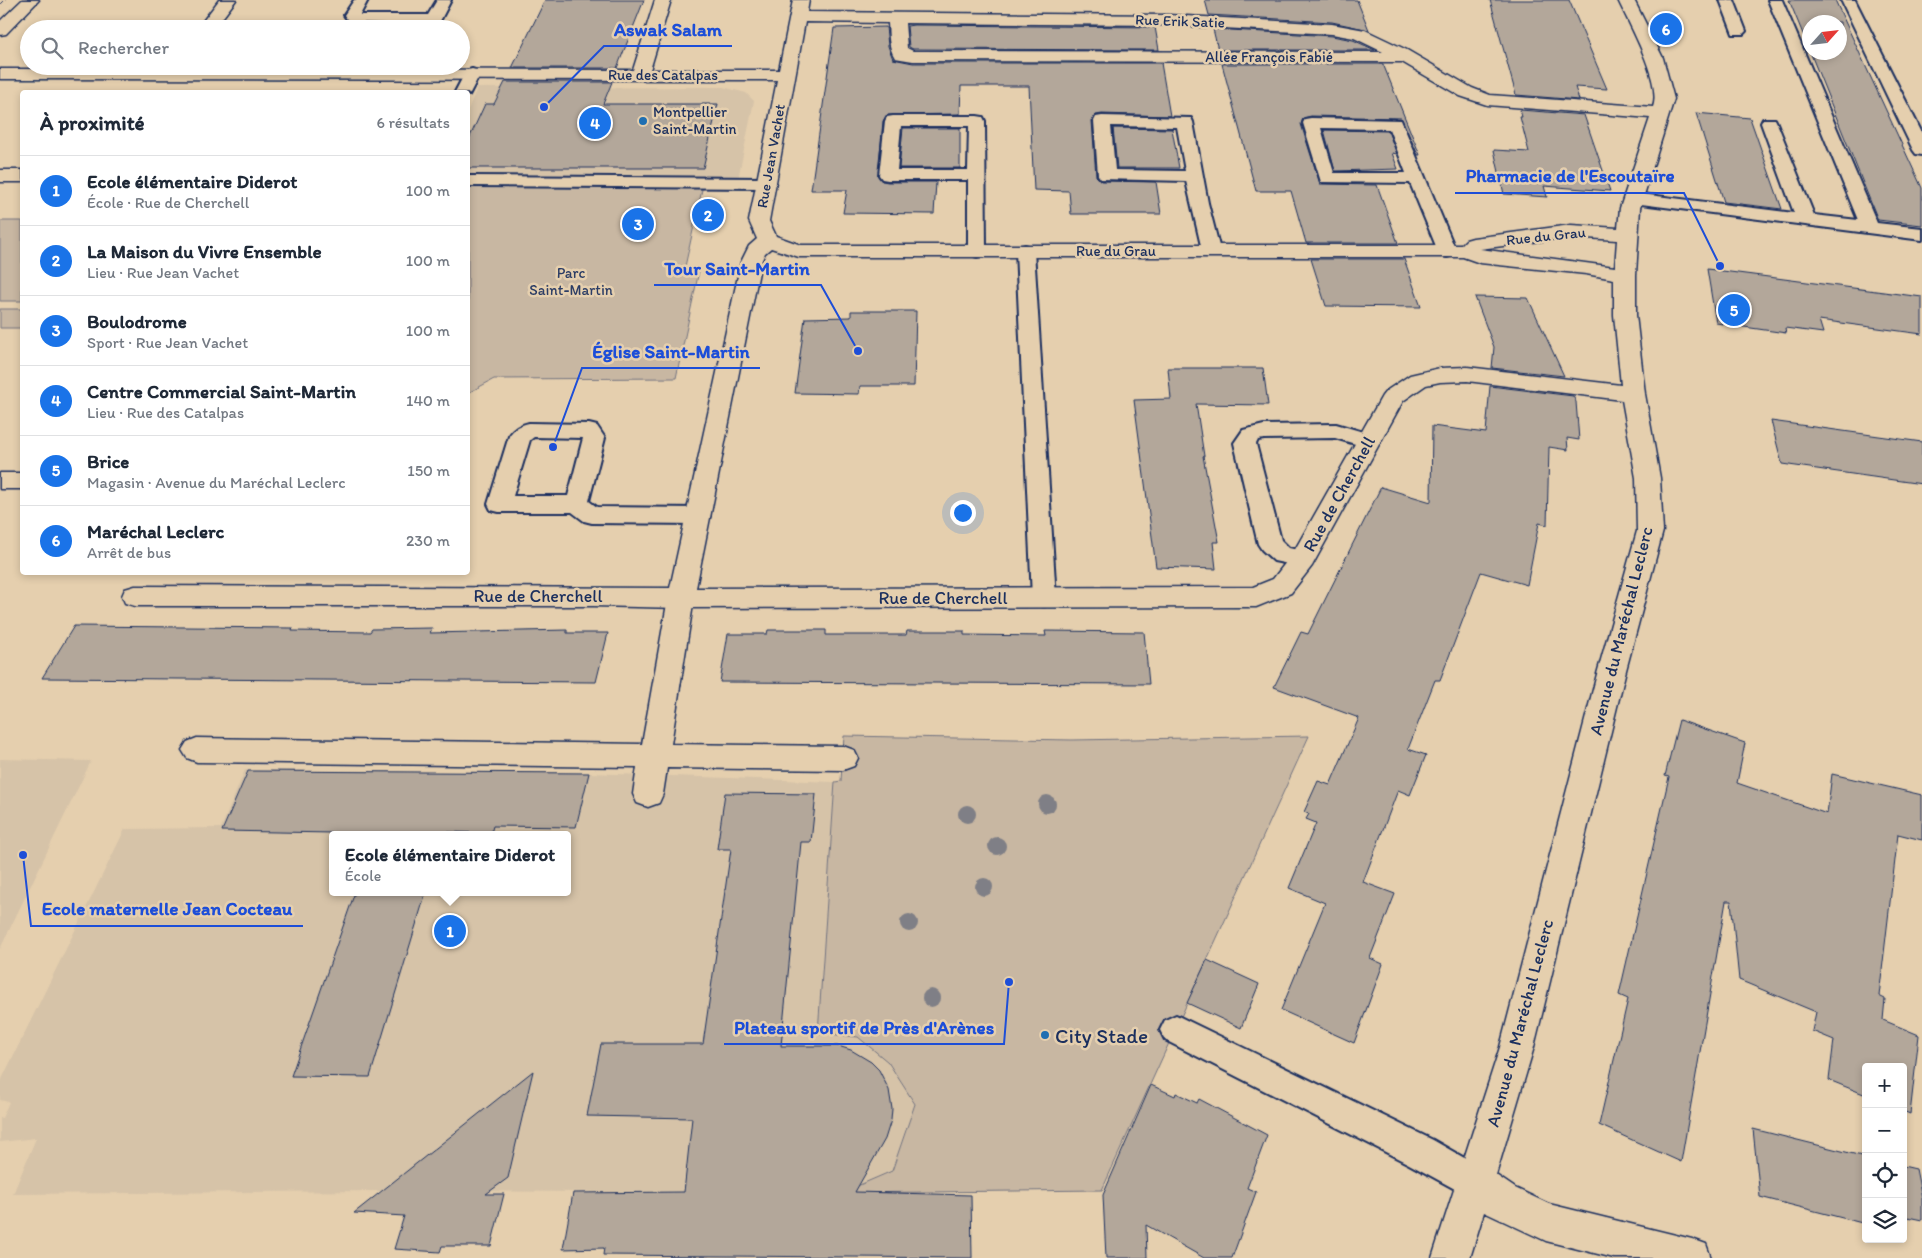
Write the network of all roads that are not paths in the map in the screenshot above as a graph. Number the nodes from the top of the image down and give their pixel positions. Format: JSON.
{"nodes":[{"id":1,"x":31,"y":0,"type":"edge"},
{"id":2,"x":228,"y":0,"type":"edge"},
{"id":3,"x":361,"y":0,"type":"edge"},
{"id":4,"x":444,"y":0,"type":"edge"},
{"id":5,"x":663,"y":0,"type":"edge"},
{"id":6,"x":801,"y":0,"type":"edge"},
{"id":7,"x":1626,"y":0,"type":"edge"},
{"id":8,"x":1727,"y":0,"type":"edge"},
{"id":9,"x":1775,"y":0,"type":"edge"},
{"id":10,"x":1848,"y":0,"type":"edge"},
{"id":11,"x":798,"y":17,"type":"junction"},
{"id":12,"x":896,"y":18,"type":"junction"},
{"id":13,"x":212,"y":20,"type":"edge"},
{"id":14,"x":369,"y":20,"type":"edge"},
{"id":15,"x":433,"y":20,"type":"edge"},
{"id":16,"x":0,"y":30,"type":"edge"},
{"id":17,"x":1738,"y":32,"type":"dead end"},
{"id":18,"x":1406,"y":57,"type":"junction"},
{"id":19,"x":0,"y":74,"type":"edge"},
{"id":20,"x":20,"y":74,"type":"edge"},
{"id":21,"x":472,"y":74,"type":"joint"},
{"id":22,"x":640,"y":75,"type":"junction"},
{"id":23,"x":786,"y":75,"type":"junction"},
{"id":24,"x":464,"y":90,"type":"edge"},
{"id":25,"x":1662,"y":113,"type":"junction"},
{"id":26,"x":1769,"y":123,"type":"dead end"},
{"id":27,"x":1922,"y":150,"type":"edge"},
{"id":28,"x":976,"y":175,"type":"junction"},
{"id":29,"x":0,"y":176,"type":"edge"},
{"id":30,"x":20,"y":176,"type":"edge"},
{"id":31,"x":1195,"y":176,"type":"junction"},
{"id":32,"x":1416,"y":178,"type":"junction"},
{"id":33,"x":470,"y":182,"type":"edge"},
{"id":34,"x":766,"y":183,"type":"junction"},
{"id":35,"x":1633,"y":198,"type":"junction"},
{"id":36,"x":1806,"y":219,"type":"junction"},
{"id":37,"x":1870,"y":227,"type":"junction"},
{"id":38,"x":1922,"y":234,"type":"edge"},
{"id":39,"x":1628,"y":235,"type":"junction"},
{"id":40,"x":768,"y":240,"type":"junction"},
{"id":41,"x":1211,"y":250,"type":"junction"},
{"id":42,"x":1025,"y":251,"type":"junction"},
{"id":43,"x":1457,"y":251,"type":"junction"},
{"id":44,"x":977,"y":252,"type":"junction"},
{"id":45,"x":1625,"y":276,"type":"junction"},
{"id":46,"x":1633,"y":394,"type":"junction"},
{"id":47,"x":1369,"y":441,"type":"junction"},
{"id":48,"x":0,"y":480,"type":"edge"},
{"id":49,"x":20,"y":481,"type":"edge"},
{"id":50,"x":577,"y":504,"type":"junction"},
{"id":51,"x":698,"y":516,"type":"junction"},
{"id":52,"x":1303,"y":559,"type":"junction"},
{"id":53,"x":135,"y":596,"type":"dead end"},
{"id":54,"x":681,"y":598,"type":"junction"},
{"id":55,"x":1044,"y":598,"type":"junction"},
{"id":56,"x":197,"y":750,"type":"dead end"},
{"id":57,"x":655,"y":754,"type":"junction"},
{"id":58,"x":843,"y":758,"type":"dead end"},
{"id":59,"x":648,"y":794,"type":"dead end"},
{"id":60,"x":1176,"y":1030,"type":"dead end"},
{"id":61,"x":1476,"y":1183,"type":"junction"},
{"id":62,"x":1451,"y":1258,"type":"edge"},
{"id":63,"x":1692,"y":1258,"type":"edge"}],
"edges":[{"from":1,"to":16,"type":"street"},
{"from":2,"to":13,"type":"street"},
{"from":3,"to":14,"type":"lane"},
{"from":4,"to":15,"type":"lane"},
{"from":5,"to":22,"type":"street"},
{"from":6,"to":11,"type":"street","name":"Rue Jean Vachet"},
{"from":7,"to":25,"type":"street","name":"Avenue du Maréchal Leclerc"},
{"from":8,"to":17,"type":"lane"},
{"from":9,"to":37,"type":"lane"},
{"from":10,"to":27,"type":"lane"},
{"from":11,"to":12,"type":"street","name":"Rue Erik Satie"},
{"from":11,"to":23,"type":"street","name":"Rue Jean Vachet"},
{"from":12,"to":18,"type":"street","name":"Rue Erik Satie"},
{"from":12,"to":18,"type":"street","name":"Allée François Fabié"},
{"from":18,"to":25,"type":"street"},
{"from":19,"to":20,"type":"street","name":"Rue des Catalpas"},
{"from":21,"to":22,"type":"street","name":"Rue des Catalpas"},
{"from":21,"to":24,"type":"lane"},
{"from":22,"to":23,"type":"street","name":"Rue des Catalpas"},
{"from":23,"to":34,"type":"street","name":"Rue Jean Vachet"},
{"from":25,"to":35,"type":"street","name":"Avenue du Maréchal Leclerc"},
{"from":26,"to":36,"type":"lane"},
{"from":28,"to":28,"type":"lane"},
{"from":28,"to":44,"type":"lane"},
{"from":29,"to":30,"type":"street"},
{"from":31,"to":31,"type":"lane"},
{"from":31,"to":41,"type":"lane"},
{"from":32,"to":32,"type":"lane"},
{"from":32,"to":43,"type":"lane"},
{"from":33,"to":34,"type":"lane"},
{"from":34,"to":40,"type":"street","name":"Rue Jean Vachet"},
{"from":35,"to":36,"type":"lane"},
{"from":35,"to":39,"type":"street","name":"Avenue du Maréchal Leclerc"},
{"from":36,"to":37,"type":"lane"},
{"from":37,"to":38,"type":"lane"},
{"from":39,"to":43,"type":"street","name":"Rue du Grau"},
{"from":39,"to":45,"type":"street","name":"Avenue du Maréchal Leclerc"},
{"from":40,"to":44,"type":"street","name":"Rue du Grau"},
{"from":40,"to":51,"type":"street"},
{"from":41,"to":42,"type":"street","name":"Rue du Grau"},
{"from":41,"to":43,"type":"street","name":"Rue du Grau"},
{"from":42,"to":44,"type":"street","name":"Rue du Grau"},
{"from":42,"to":55,"type":"lane"},
{"from":43,"to":45,"type":"street","name":"Rue du Grau"},
{"from":45,"to":46,"type":"street","name":"Avenue du Maréchal Leclerc"},
{"from":46,"to":47,"type":"street","name":"Rue de Cherchell"},
{"from":46,"to":61,"type":"street","name":"Avenue du Maréchal Leclerc"},
{"from":47,"to":52,"type":"street","name":"Rue de Cherchell"},
{"from":47,"to":52,"type":"lane"},
{"from":48,"to":49,"type":"street"},
{"from":50,"to":50,"type":"lane"},
{"from":50,"to":51,"type":"lane"},
{"from":51,"to":54,"type":"street"},
{"from":52,"to":55,"type":"street","name":"Rue de Cherchell"},
{"from":53,"to":54,"type":"street","name":"Rue de Cherchell"},
{"from":54,"to":55,"type":"street","name":"Rue de Cherchell"},
{"from":54,"to":57,"type":"street"},
{"from":56,"to":57,"type":"street"},
{"from":57,"to":58,"type":"street"},
{"from":57,"to":59,"type":"street"},
{"from":60,"to":61,"type":"lane"},
{"from":61,"to":62,"type":"street","name":"Avenue du Maréchal Leclerc"},
{"from":61,"to":63,"type":"street"}]}
